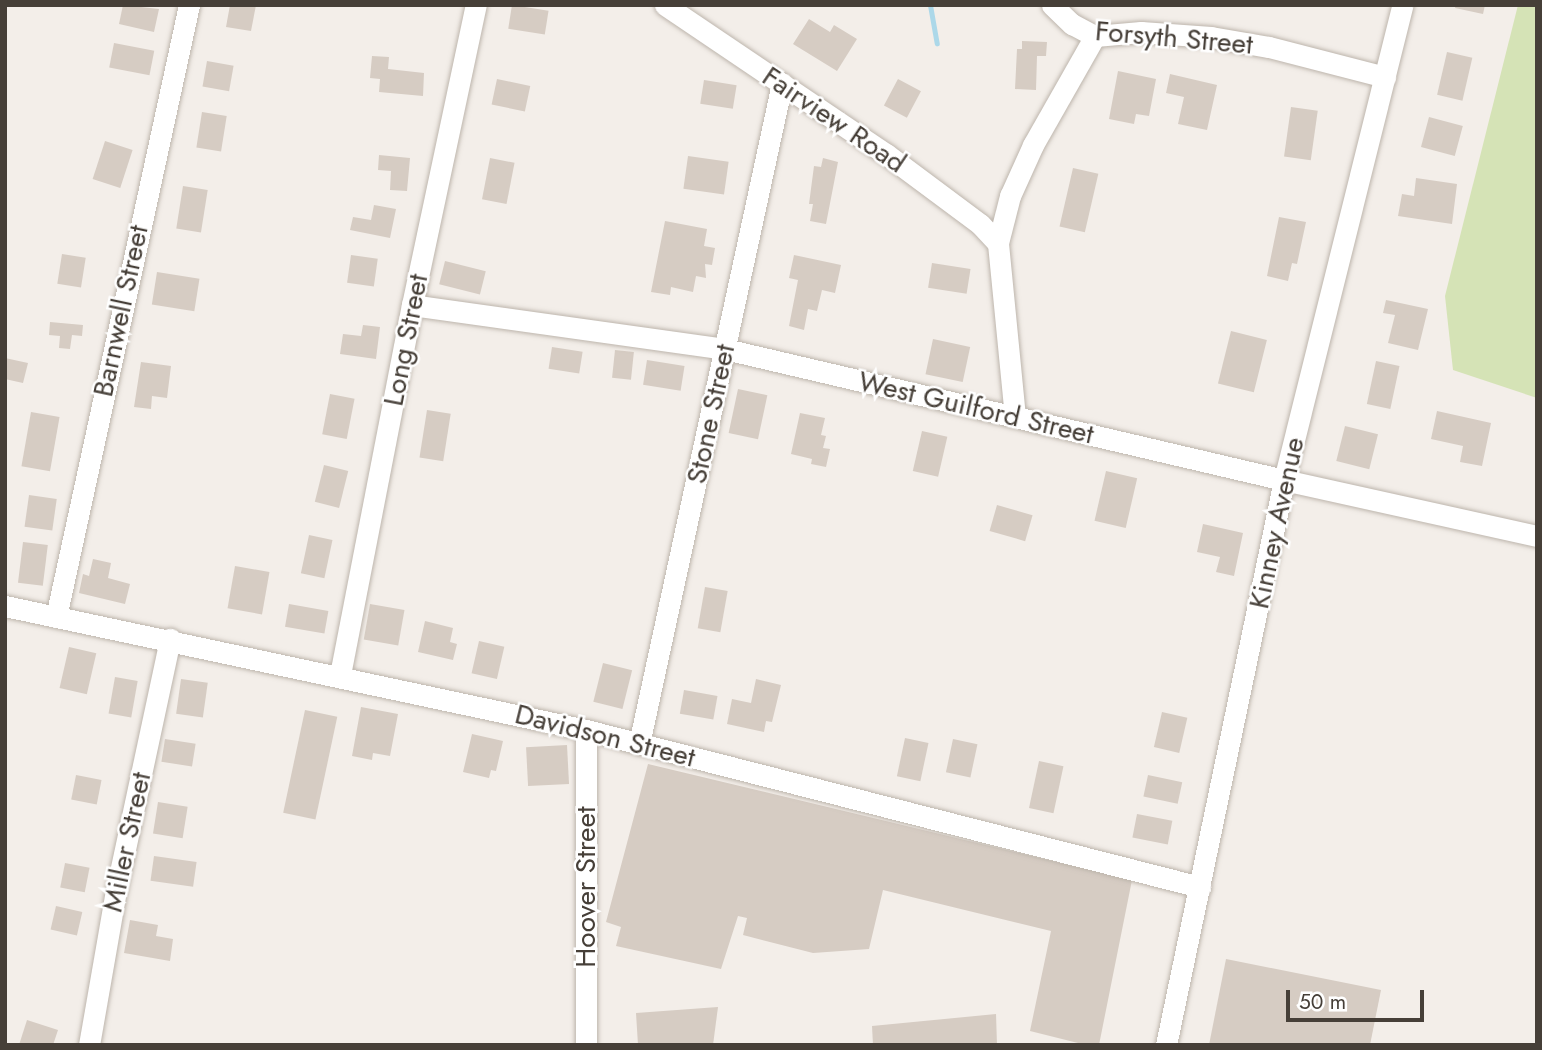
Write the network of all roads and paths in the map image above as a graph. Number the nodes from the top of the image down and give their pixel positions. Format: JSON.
{"nodes":[{"id":1,"x":188,"y":5,"type":"edge"},
{"id":2,"x":476,"y":5,"type":"edge"},
{"id":3,"x":665,"y":5,"type":"edge"},
{"id":4,"x":1052,"y":5,"type":"edge"},
{"id":5,"x":1402,"y":5,"type":"edge"},
{"id":6,"x":1095,"y":36,"type":"junction"},
{"id":7,"x":1385,"y":77,"type":"junction"},
{"id":8,"x":782,"y":83,"type":"junction"},
{"id":9,"x":998,"y":243,"type":"junction"},
{"id":10,"x":412,"y":305,"type":"junction"},
{"id":11,"x":725,"y":349,"type":"junction"},
{"id":12,"x":1015,"y":418,"type":"junction"},
{"id":13,"x":1284,"y":480,"type":"junction"},
{"id":14,"x":1537,"y":536,"type":"edge"},
{"id":15,"x":5,"y":606,"type":"edge"},
{"id":16,"x":56,"y":617,"type":"junction"},
{"id":17,"x":170,"y":639,"type":"junction"},
{"id":18,"x":340,"y":675,"type":"junction"},
{"id":19,"x":586,"y":730,"type":"junction"},
{"id":20,"x":639,"y":744,"type":"junction"},
{"id":21,"x":1200,"y":887,"type":"junction"},
{"id":22,"x":89,"y":1045,"type":"edge"},
{"id":23,"x":586,"y":1045,"type":"edge"},
{"id":24,"x":1167,"y":1045,"type":"edge"}],
"edges":[{"from":1,"to":16,"type":"street","name":"Barnwell Street"},
{"from":2,"to":10,"type":"street","name":"Long Street"},
{"from":3,"to":8,"type":"street","name":"Fairview Road"},
{"from":4,"to":6,"type":"street","name":"Forsyth Street"},
{"from":5,"to":7,"type":"street","name":"Kinney Avenue"},
{"from":6,"to":7,"type":"street","name":"Forsyth Street"},
{"from":6,"to":9,"type":"street"},
{"from":7,"to":13,"type":"street","name":"Kinney Avenue"},
{"from":8,"to":9,"type":"street","name":"Fairview Road"},
{"from":8,"to":11,"type":"street","name":"Stone Street"},
{"from":9,"to":12,"type":"street"},
{"from":10,"to":11,"type":"street","name":"West Guilford Street"},
{"from":10,"to":18,"type":"street","name":"Long Street"},
{"from":11,"to":12,"type":"street","name":"West Guilford Street"},
{"from":11,"to":20,"type":"street","name":"Stone Street"},
{"from":12,"to":13,"type":"street","name":"West Guilford Street"},
{"from":13,"to":14,"type":"street","name":"West Guilford Street"},
{"from":13,"to":21,"type":"street","name":"Kinney Avenue"},
{"from":15,"to":16,"type":"street","name":"Davidson Street"},
{"from":16,"to":17,"type":"street","name":"Davidson Street"},
{"from":17,"to":18,"type":"street","name":"Davidson Street"},
{"from":17,"to":22,"type":"street","name":"Miller Street"},
{"from":18,"to":19,"type":"street","name":"Davidson Street"},
{"from":19,"to":20,"type":"street","name":"Davidson Street"},
{"from":19,"to":23,"type":"street","name":"Hoover Street"},
{"from":20,"to":21,"type":"street","name":"Davidson Street"},
{"from":21,"to":24,"type":"street","name":"Kinney Avenue"}]}
